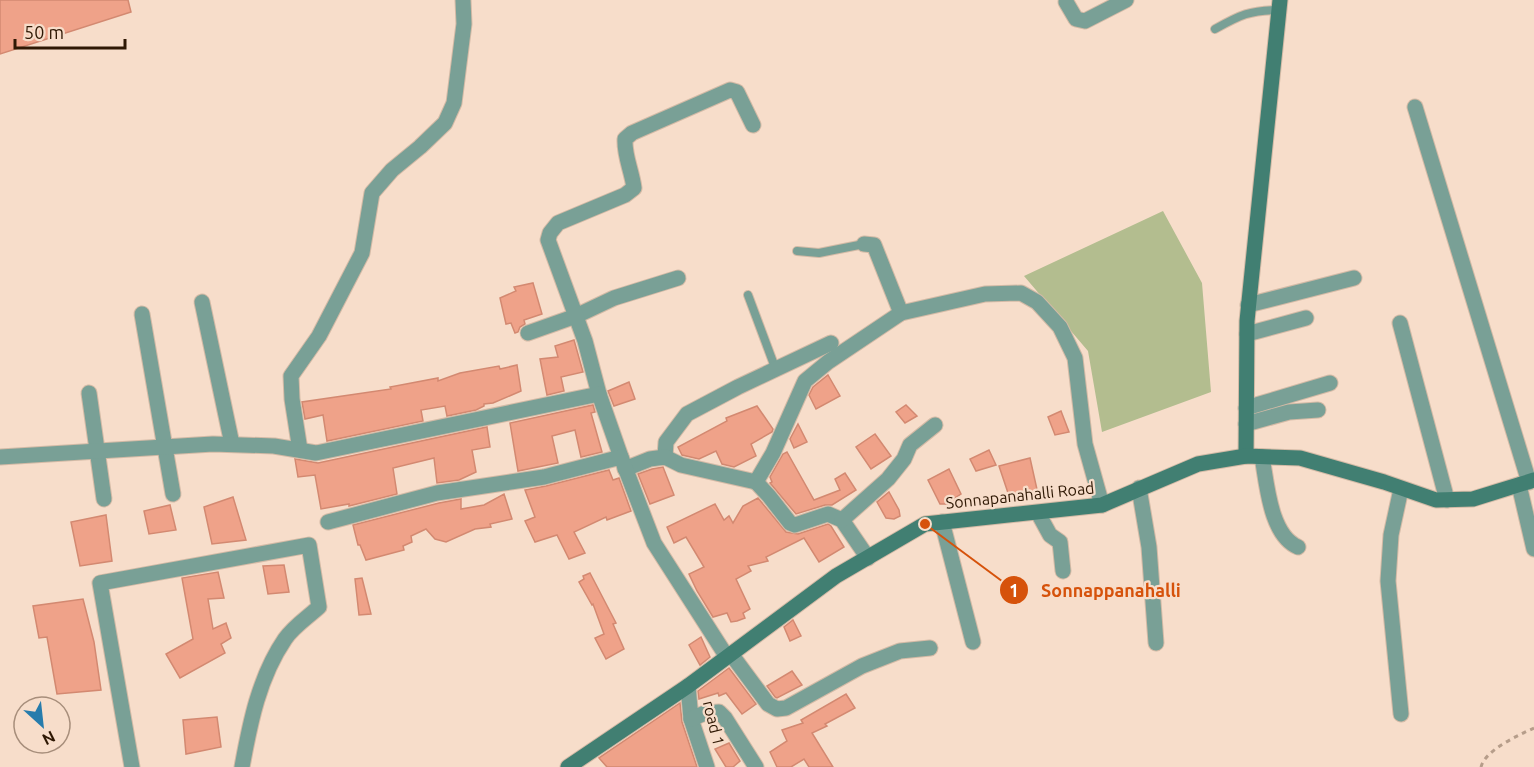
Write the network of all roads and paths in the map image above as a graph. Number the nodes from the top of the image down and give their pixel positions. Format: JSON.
{"nodes":[{"id":1,"x":463,"y":0,"type":"edge"},
{"id":2,"x":1126,"y":0,"type":"edge"},
{"id":3,"x":1066,"y":2,"type":"dead end"},
{"id":4,"x":1280,"y":5,"type":"edge"},
{"id":5,"x":1215,"y":29,"type":"dead end"},
{"id":6,"x":1415,"y":107,"type":"dead end"},
{"id":7,"x":753,"y":125,"type":"dead end"},
{"id":8,"x":864,"y":244,"type":"joint"},
{"id":9,"x":797,"y":251,"type":"dead end"},
{"id":10,"x":678,"y":278,"type":"dead end"},
{"id":11,"x":1353,"y":278,"type":"dead end"},
{"id":12,"x":748,"y":295,"type":"dead end"},
{"id":13,"x":202,"y":302,"type":"dead end"},
{"id":14,"x":1248,"y":305,"type":"junction"},
{"id":15,"x":901,"y":313,"type":"junction"},
{"id":16,"x":142,"y":314,"type":"dead end"},
{"id":17,"x":576,"y":316,"type":"junction"},
{"id":18,"x":1306,"y":318,"type":"dead end"},
{"id":19,"x":1400,"y":323,"type":"dead end"},
{"id":20,"x":528,"y":333,"type":"dead end"},
{"id":21,"x":1247,"y":334,"type":"junction"},
{"id":22,"x":831,"y":343,"type":"dead end"},
{"id":23,"x":776,"y":370,"type":"junction"},
{"id":24,"x":1330,"y":383,"type":"dead end"},
{"id":25,"x":89,"y":393,"type":"dead end"},
{"id":26,"x":599,"y":394,"type":"junction"},
{"id":27,"x":1318,"y":410,"type":"dead end"},
{"id":28,"x":1246,"y":416,"type":"junction"},
{"id":29,"x":935,"y":425,"type":"dead end"},
{"id":30,"x":232,"y":444,"type":"junction"},
{"id":31,"x":165,"y":447,"type":"junction"},
{"id":32,"x":300,"y":450,"type":"junction"},
{"id":33,"x":98,"y":451,"type":"junction"},
{"id":34,"x":1246,"y":456,"type":"junction"},
{"id":35,"x":0,"y":457,"type":"edge"},
{"id":36,"x":665,"y":457,"type":"junction"},
{"id":37,"x":1262,"y":457,"type":"junction"},
{"id":38,"x":623,"y":463,"type":"junction"},
{"id":39,"x":756,"y":482,"type":"junction"},
{"id":40,"x":1527,"y":482,"type":"edge"},
{"id":41,"x":1139,"y":488,"type":"junction"},
{"id":42,"x":1401,"y":489,"type":"junction"},
{"id":43,"x":173,"y":494,"type":"dead end"},
{"id":44,"x":104,"y":499,"type":"dead end"},
{"id":45,"x":1447,"y":500,"type":"junction"},
{"id":46,"x":1102,"y":505,"type":"junction"},
{"id":47,"x":1038,"y":513,"type":"junction"},
{"id":48,"x":842,"y":520,"type":"junction"},
{"id":49,"x":328,"y":522,"type":"dead end"},
{"id":50,"x":942,"y":522,"type":"junction"},
{"id":51,"x":1298,"y":547,"type":"dead end"},
{"id":52,"x":1534,"y":549,"type":"edge"},
{"id":53,"x":868,"y":558,"type":"junction"},
{"id":54,"x":1064,"y":571,"type":"dead end"},
{"id":55,"x":973,"y":642,"type":"dead end"},
{"id":56,"x":1156,"y":643,"type":"dead end"},
{"id":57,"x":930,"y":648,"type":"dead end"},
{"id":58,"x":729,"y":656,"type":"junction"},
{"id":59,"x":688,"y":686,"type":"junction"},
{"id":60,"x":1401,"y":714,"type":"dead end"},
{"id":61,"x":691,"y":719,"type":"junction"},
{"id":62,"x":1534,"y":728,"type":"edge"},
{"id":63,"x":132,"y":767,"type":"edge"},
{"id":64,"x":242,"y":767,"type":"edge"},
{"id":65,"x":568,"y":767,"type":"edge"},
{"id":66,"x":707,"y":767,"type":"edge"},
{"id":67,"x":756,"y":767,"type":"edge"},
{"id":68,"x":1481,"y":767,"type":"edge"}],
"edges":[{"from":1,"to":32,"type":"street"},
{"from":2,"to":3,"type":"street"},
{"from":4,"to":5,"type":"lane"},
{"from":4,"to":14,"type":"street"},
{"from":6,"to":40,"type":"street"},
{"from":7,"to":17,"type":"street"},
{"from":8,"to":9,"type":"lane"},
{"from":8,"to":15,"type":"street"},
{"from":10,"to":17,"type":"street"},
{"from":11,"to":14,"type":"street"},
{"from":12,"to":23,"type":"lane"},
{"from":13,"to":30,"type":"street"},
{"from":14,"to":21,"type":"street"},
{"from":15,"to":39,"type":"street"},
{"from":15,"to":46,"type":"street"},
{"from":16,"to":31,"type":"street"},
{"from":17,"to":20,"type":"street"},
{"from":17,"to":26,"type":"street"},
{"from":18,"to":21,"type":"street"},
{"from":19,"to":45,"type":"street"},
{"from":21,"to":28,"type":"street"},
{"from":22,"to":23,"type":"street"},
{"from":23,"to":36,"type":"street"},
{"from":24,"to":28,"type":"street"},
{"from":25,"to":33,"type":"street"},
{"from":26,"to":32,"type":"street"},
{"from":26,"to":38,"type":"street"},
{"from":27,"to":28,"type":"street"},
{"from":28,"to":34,"type":"street"},
{"from":29,"to":48,"type":"street"},
{"from":30,"to":31,"type":"street"},
{"from":30,"to":32,"type":"street"},
{"from":31,"to":33,"type":"street"},
{"from":31,"to":43,"type":"street"},
{"from":33,"to":35,"type":"street"},
{"from":33,"to":44,"type":"street"},
{"from":34,"to":37,"type":"street","name":"Sonnapanahalli Road"},
{"from":34,"to":41,"type":"street","name":"Sonnapanahalli Road"},
{"from":36,"to":38,"type":"street"},
{"from":36,"to":39,"type":"street"},
{"from":37,"to":42,"type":"street","name":"Sonnapanahalli Road"},
{"from":37,"to":51,"type":"street"},
{"from":38,"to":49,"type":"street"},
{"from":38,"to":58,"type":"street"},
{"from":39,"to":48,"type":"street"},
{"from":40,"to":45,"type":"street","name":"Sonnapanahalli Road"},
{"from":40,"to":52,"type":"street"},
{"from":41,"to":46,"type":"street","name":"Sonnapanahalli Road"},
{"from":41,"to":56,"type":"street"},
{"from":42,"to":45,"type":"street","name":"Sonnapanahalli Road"},
{"from":42,"to":60,"type":"street"},
{"from":46,"to":47,"type":"street","name":"Sonnapanahalli Road"},
{"from":47,"to":50,"type":"street","name":"Sonnapanahalli Road"},
{"from":47,"to":54,"type":"street"},
{"from":48,"to":53,"type":"street"},
{"from":50,"to":53,"type":"street","name":"Sonnapanahalli Road"},
{"from":50,"to":55,"type":"street"},
{"from":53,"to":58,"type":"street","name":"Sonnapanahalli Road"},
{"from":57,"to":58,"type":"street"},
{"from":58,"to":59,"type":"street","name":"Sonnapanahalli Road"},
{"from":59,"to":61,"type":"street","name":"road 1"},
{"from":59,"to":65,"type":"street","name":"Sonnapanahalli Road"},
{"from":61,"to":66,"type":"street","name":"road 1"},
{"from":61,"to":67,"type":"street"},
{"from":62,"to":68,"type":"path"},
{"from":63,"to":64,"type":"street"}]}
